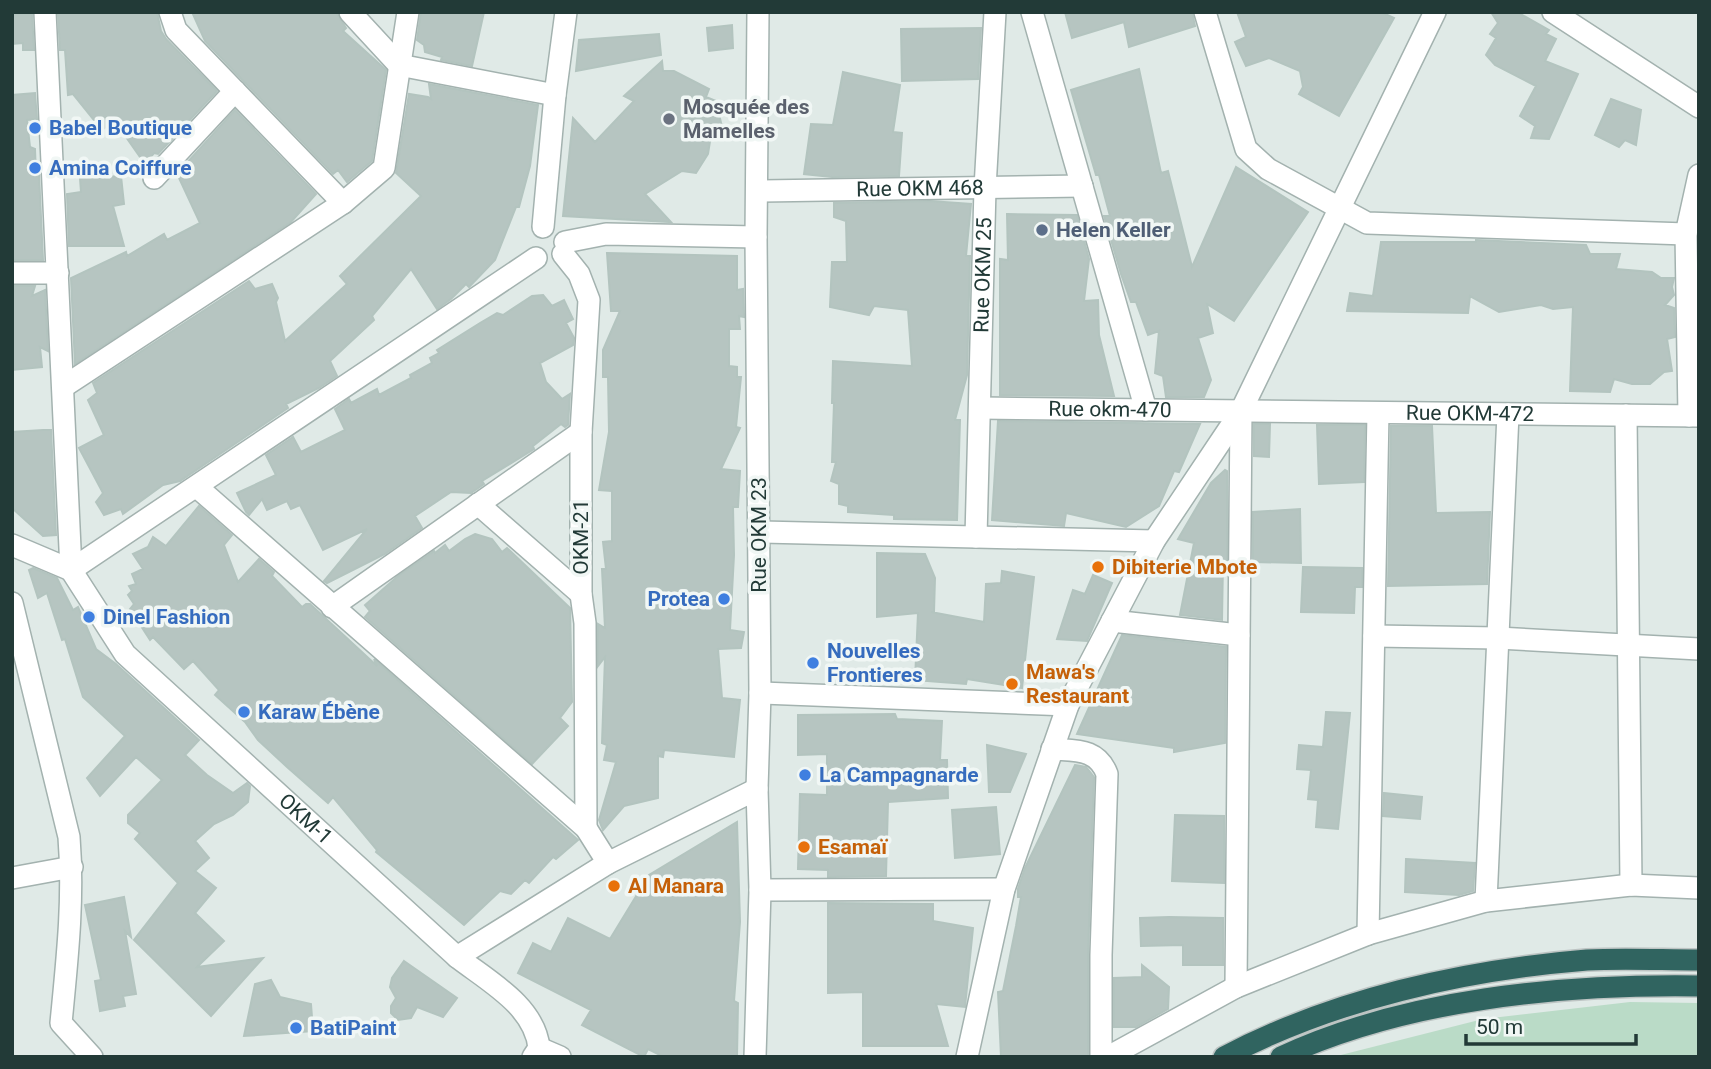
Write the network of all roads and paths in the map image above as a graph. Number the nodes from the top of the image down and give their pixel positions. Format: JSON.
{"nodes":[{"id":1,"x":46,"y":12,"type":"edge"},
{"id":2,"x":170,"y":12,"type":"edge"},
{"id":3,"x":350,"y":12,"type":"edge"},
{"id":4,"x":408,"y":12,"type":"edge"},
{"id":5,"x":566,"y":12,"type":"edge"},
{"id":6,"x":758,"y":12,"type":"edge"},
{"id":7,"x":995,"y":12,"type":"edge"},
{"id":8,"x":1032,"y":12,"type":"edge"},
{"id":9,"x":1205,"y":12,"type":"edge"},
{"id":10,"x":1434,"y":12,"type":"edge"},
{"id":11,"x":1553,"y":12,"type":"edge"},
{"id":12,"x":400,"y":65,"type":"junction"},
{"id":13,"x":235,"y":91,"type":"junction"},
{"id":14,"x":555,"y":94,"type":"junction"},
{"id":15,"x":1699,"y":107,"type":"edge"},
{"id":16,"x":1699,"y":175,"type":"edge"},
{"id":17,"x":154,"y":178,"type":"dead end"},
{"id":18,"x":1082,"y":186,"type":"junction"},
{"id":19,"x":985,"y":188,"type":"junction"},
{"id":20,"x":757,"y":191,"type":"junction"},
{"id":21,"x":342,"y":203,"type":"junction"},
{"id":22,"x":1340,"y":208,"type":"junction"},
{"id":23,"x":543,"y":226,"type":"junction"},
{"id":24,"x":1686,"y":234,"type":"junction"},
{"id":25,"x":756,"y":237,"type":"junction"},
{"id":26,"x":564,"y":248,"type":"junction"},
{"id":27,"x":536,"y":258,"type":"junction"},
{"id":28,"x":12,"y":273,"type":"edge"},
{"id":29,"x":58,"y":273,"type":"junction"},
{"id":30,"x":63,"y":387,"type":"junction"},
{"id":31,"x":980,"y":408,"type":"junction"},
{"id":32,"x":1146,"y":410,"type":"junction"},
{"id":33,"x":1241,"y":411,"type":"junction"},
{"id":34,"x":1378,"y":413,"type":"junction"},
{"id":35,"x":1508,"y":414,"type":"junction"},
{"id":36,"x":1626,"y":415,"type":"junction"},
{"id":37,"x":1694,"y":416,"type":"edge"},
{"id":38,"x":581,"y":432,"type":"junction"},
{"id":39,"x":197,"y":488,"type":"junction"},
{"id":40,"x":478,"y":504,"type":"junction"},
{"id":41,"x":760,"y":532,"type":"junction"},
{"id":42,"x":976,"y":537,"type":"junction"},
{"id":43,"x":1154,"y":541,"type":"junction"},
{"id":44,"x":12,"y":545,"type":"edge"},
{"id":45,"x":71,"y":570,"type":"junction"},
{"id":46,"x":581,"y":594,"type":"junction"},
{"id":47,"x":12,"y":603,"type":"edge"},
{"id":48,"x":332,"y":607,"type":"junction"},
{"id":49,"x":1112,"y":621,"type":"junction"},
{"id":50,"x":1239,"y":635,"type":"junction"},
{"id":51,"x":1374,"y":636,"type":"junction"},
{"id":52,"x":1498,"y":638,"type":"junction"},
{"id":53,"x":1627,"y":646,"type":"junction"},
{"id":54,"x":1699,"y":649,"type":"edge"},
{"id":55,"x":21,"y":675,"type":"edge"},
{"id":56,"x":760,"y":693,"type":"junction"},
{"id":57,"x":1068,"y":705,"type":"junction"},
{"id":58,"x":1052,"y":749,"type":"junction"},
{"id":59,"x":757,"y":789,"type":"junction"},
{"id":60,"x":586,"y":828,"type":"junction"},
{"id":61,"x":608,"y":863,"type":"junction"},
{"id":62,"x":72,"y":867,"type":"junction"},
{"id":63,"x":12,"y":878,"type":"edge"},
{"id":64,"x":1630,"y":885,"type":"junction"},
{"id":65,"x":1699,"y":888,"type":"edge"},
{"id":66,"x":1004,"y":889,"type":"junction"},
{"id":67,"x":760,"y":890,"type":"junction"},
{"id":68,"x":1486,"y":901,"type":"junction"},
{"id":69,"x":1368,"y":934,"type":"junction"},
{"id":70,"x":457,"y":957,"type":"junction"},
{"id":71,"x":1699,"y":960,"type":"edge"},
{"id":72,"x":1699,"y":986,"type":"edge"},
{"id":73,"x":1236,"y":987,"type":"junction"},
{"id":74,"x":536,"y":1053,"type":"edge"},
{"id":75,"x":92,"y":1057,"type":"edge"},
{"id":76,"x":560,"y":1057,"type":"edge"},
{"id":77,"x":755,"y":1057,"type":"edge"},
{"id":78,"x":967,"y":1057,"type":"edge"},
{"id":79,"x":1101,"y":1057,"type":"edge"},
{"id":80,"x":1108,"y":1057,"type":"edge"},
{"id":81,"x":1224,"y":1057,"type":"edge"},
{"id":82,"x":1281,"y":1057,"type":"edge"}],
"edges":[{"from":1,"to":29,"type":"street"},
{"from":2,"to":13,"type":"street"},
{"from":3,"to":12,"type":"street"},
{"from":4,"to":12,"type":"street"},
{"from":5,"to":14,"type":"street"},
{"from":6,"to":20,"type":"street","name":"Rue OKM 23"},
{"from":7,"to":19,"type":"street","name":"Rue OKM 25"},
{"from":8,"to":18,"type":"street"},
{"from":9,"to":22,"type":"street"},
{"from":10,"to":22,"type":"street"},
{"from":11,"to":15,"type":"street"},
{"from":12,"to":14,"type":"street"},
{"from":12,"to":21,"type":"street"},
{"from":13,"to":17,"type":"street"},
{"from":13,"to":21,"type":"street"},
{"from":14,"to":23,"type":"street"},
{"from":16,"to":24,"type":"street"},
{"from":18,"to":19,"type":"street","name":"Rue OKM 468"},
{"from":18,"to":32,"type":"street"},
{"from":19,"to":20,"type":"street","name":"Rue OKM 468"},
{"from":19,"to":31,"type":"street","name":"Rue OKM 25"},
{"from":20,"to":25,"type":"street","name":"Rue OKM 23"},
{"from":21,"to":30,"type":"street"},
{"from":22,"to":24,"type":"street"},
{"from":22,"to":33,"type":"street"},
{"from":23,"to":26,"type":"street"},
{"from":23,"to":27,"type":"street"},
{"from":24,"to":37,"type":"street"},
{"from":25,"to":26,"type":"street"},
{"from":25,"to":41,"type":"street","name":"Rue OKM 23"},
{"from":26,"to":27,"type":"street"},
{"from":26,"to":38,"type":"street","name":"OKM-21"},
{"from":27,"to":39,"type":"street"},
{"from":28,"to":29,"type":"street"},
{"from":29,"to":30,"type":"street"},
{"from":30,"to":45,"type":"street"},
{"from":31,"to":32,"type":"street","name":"Rue okm-470"},
{"from":31,"to":42,"type":"street","name":"Rue OKM 25"},
{"from":32,"to":33,"type":"street","name":"Rue okm-470"},
{"from":33,"to":34,"type":"street","name":"Rue OKM-472"},
{"from":33,"to":43,"type":"street"},
{"from":33,"to":50,"type":"street"},
{"from":34,"to":35,"type":"street","name":"Rue OKM-472"},
{"from":34,"to":51,"type":"street"},
{"from":35,"to":36,"type":"street","name":"Rue OKM-472"},
{"from":35,"to":52,"type":"street"},
{"from":36,"to":37,"type":"street","name":"Rue OKM-472"},
{"from":36,"to":53,"type":"street"},
{"from":38,"to":40,"type":"street"},
{"from":38,"to":46,"type":"street","name":"OKM-21"},
{"from":39,"to":45,"type":"street"},
{"from":39,"to":48,"type":"street"},
{"from":40,"to":46,"type":"street"},
{"from":40,"to":48,"type":"street"},
{"from":41,"to":42,"type":"street"},
{"from":41,"to":56,"type":"street","name":"Rue OKM 23"},
{"from":42,"to":43,"type":"street"},
{"from":43,"to":49,"type":"street"},
{"from":44,"to":45,"type":"street"},
{"from":45,"to":70,"type":"street","name":"OKM-1"},
{"from":46,"to":60,"type":"street","name":"OKM-21"},
{"from":47,"to":55,"type":"street"},
{"from":48,"to":60,"type":"street"},
{"from":49,"to":50,"type":"street"},
{"from":49,"to":57,"type":"street"},
{"from":50,"to":73,"type":"street"},
{"from":51,"to":52,"type":"street"},
{"from":51,"to":69,"type":"street"},
{"from":52,"to":53,"type":"street"},
{"from":52,"to":68,"type":"street"},
{"from":53,"to":54,"type":"street"},
{"from":53,"to":64,"type":"street"},
{"from":55,"to":62,"type":"street"},
{"from":56,"to":57,"type":"street"},
{"from":56,"to":59,"type":"street","name":"Rue OKM 23"},
{"from":57,"to":58,"type":"street"},
{"from":58,"to":66,"type":"street"},
{"from":58,"to":79,"type":"street"},
{"from":59,"to":61,"type":"street"},
{"from":59,"to":67,"type":"street","name":"Rue OKM 23"},
{"from":60,"to":61,"type":"street"},
{"from":61,"to":70,"type":"street"},
{"from":62,"to":63,"type":"street"},
{"from":62,"to":75,"type":"street"},
{"from":64,"to":65,"type":"street"},
{"from":64,"to":68,"type":"street"},
{"from":66,"to":67,"type":"street"},
{"from":66,"to":78,"type":"street"},
{"from":67,"to":77,"type":"street","name":"Rue OKM 23"},
{"from":68,"to":69,"type":"street"},
{"from":69,"to":73,"type":"street"},
{"from":70,"to":74,"type":"street","name":"OKM-1"},
{"from":71,"to":81,"type":"highway"},
{"from":72,"to":82,"type":"highway"},
{"from":73,"to":80,"type":"street"},
{"from":74,"to":76,"type":"street"}]}
